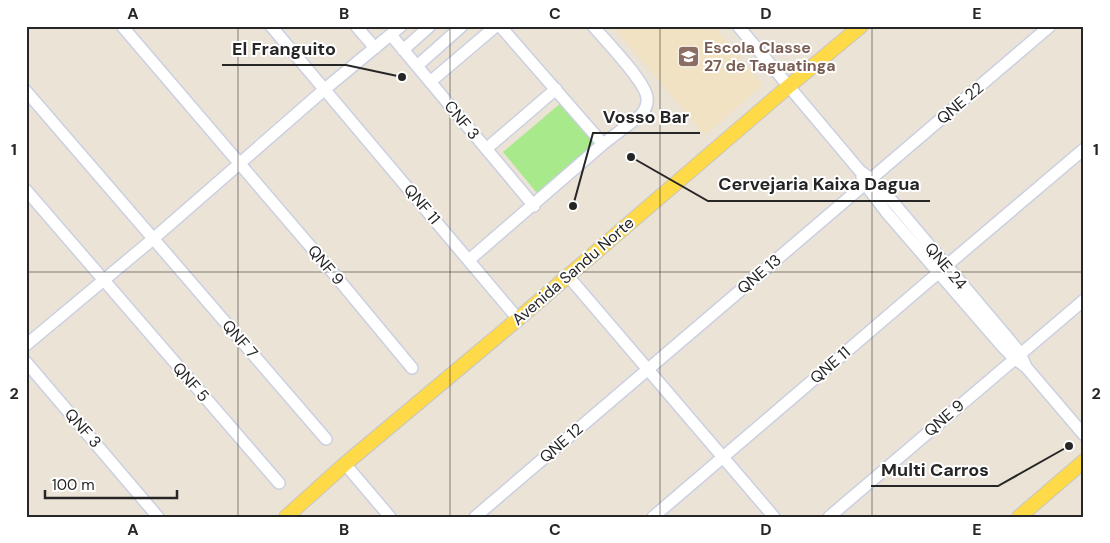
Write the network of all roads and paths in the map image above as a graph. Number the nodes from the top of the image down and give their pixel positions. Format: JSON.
{"nodes":[{"id":1,"x":122,"y":26,"type":"edge"},
{"id":2,"x":271,"y":26,"type":"edge"},
{"id":3,"x":356,"y":26,"type":"edge"},
{"id":4,"x":401,"y":26,"type":"edge"},
{"id":5,"x":430,"y":26,"type":"edge"},
{"id":6,"x":462,"y":26,"type":"edge"},
{"id":7,"x":496,"y":26,"type":"edge"},
{"id":8,"x":500,"y":26,"type":"edge"},
{"id":9,"x":593,"y":26,"type":"edge"},
{"id":10,"x":738,"y":26,"type":"edge"},
{"id":11,"x":861,"y":26,"type":"edge"},
{"id":12,"x":1050,"y":26,"type":"edge"},
{"id":13,"x":391,"y":35,"type":"junction"},
{"id":14,"x":375,"y":48,"type":"junction"},
{"id":15,"x":403,"y":50,"type":"junction"},
{"id":16,"x":417,"y":66,"type":"junction"},
{"id":17,"x":430,"y":82,"type":"junction"},
{"id":18,"x":789,"y":86,"type":"junction"},
{"id":19,"x":325,"y":89,"type":"junction"},
{"id":20,"x":556,"y":89,"type":"junction"},
{"id":21,"x":26,"y":91,"type":"edge"},
{"id":22,"x":603,"y":144,"type":"junction"},
{"id":23,"x":486,"y":149,"type":"junction"},
{"id":24,"x":1084,"y":149,"type":"edge"},
{"id":25,"x":239,"y":164,"type":"junction"},
{"id":26,"x":868,"y":181,"type":"junction"},
{"id":27,"x":26,"y":190,"type":"edge"},
{"id":28,"x":534,"y":206,"type":"junction"},
{"id":29,"x":153,"y":239,"type":"junction"},
{"id":30,"x":469,"y":260,"type":"junction"},
{"id":31,"x":942,"y":269,"type":"junction"},
{"id":32,"x":568,"y":276,"type":"junction"},
{"id":33,"x":103,"y":280,"type":"junction"},
{"id":34,"x":1084,"y":300,"type":"edge"},
{"id":35,"x":518,"y":319,"type":"junction"},
{"id":36,"x":26,"y":345,"type":"edge"},
{"id":37,"x":1017,"y":356,"type":"junction"},
{"id":38,"x":26,"y":362,"type":"edge"},
{"id":39,"x":412,"y":368,"type":"dead end"},
{"id":40,"x":648,"y":369,"type":"junction"},
{"id":41,"x":1084,"y":435,"type":"edge"},
{"id":42,"x":326,"y":440,"type":"dead end"},
{"id":43,"x":722,"y":458,"type":"junction"},
{"id":44,"x":1084,"y":461,"type":"edge"},
{"id":45,"x":346,"y":464,"type":"junction"},
{"id":46,"x":279,"y":483,"type":"dead end"},
{"id":47,"x":158,"y":517,"type":"edge"},
{"id":48,"x":286,"y":517,"type":"edge"},
{"id":49,"x":390,"y":517,"type":"edge"},
{"id":50,"x":475,"y":517,"type":"edge"},
{"id":51,"x":653,"y":517,"type":"edge"},
{"id":52,"x":774,"y":517,"type":"edge"},
{"id":53,"x":829,"y":517,"type":"edge"},
{"id":54,"x":1019,"y":517,"type":"edge"}],
"edges":[{"from":1,"to":25,"type":"street","name":"QNF 9"},
{"from":2,"to":19,"type":"street","name":"QNF 11"},
{"from":3,"to":14,"type":"street"},
{"from":4,"to":13,"type":"street"},
{"from":5,"to":15,"type":"street"},
{"from":6,"to":16,"type":"street"},
{"from":7,"to":17,"type":"street"},
{"from":8,"to":20,"type":"street"},
{"from":9,"to":22,"type":"street"},
{"from":10,"to":18,"type":"street","name":"QNE 24"},
{"from":11,"to":18,"type":"main road","name":"Avenida Sandu Norte"},
{"from":12,"to":26,"type":"street","name":"QNE 22"},
{"from":13,"to":14,"type":"street"},
{"from":13,"to":15,"type":"street","name":"CNF 3"},
{"from":14,"to":19,"type":"street"},
{"from":15,"to":16,"type":"street","name":"CNF 3"},
{"from":16,"to":17,"type":"street","name":"CNF 3"},
{"from":17,"to":23,"type":"street","name":"CNF 3"},
{"from":18,"to":26,"type":"street","name":"QNE 24"},
{"from":18,"to":32,"type":"main road","name":"Avenida Sandu Norte"},
{"from":19,"to":25,"type":"street"},
{"from":19,"to":30,"type":"street","name":"QNF 11"},
{"from":20,"to":22,"type":"street"},
{"from":20,"to":23,"type":"street"},
{"from":21,"to":29,"type":"street","name":"QNF 7"},
{"from":22,"to":28,"type":"street"},
{"from":23,"to":28,"type":"street","name":"CNF 3"},
{"from":24,"to":31,"type":"street","name":"QNE 11"},
{"from":25,"to":29,"type":"street"},
{"from":25,"to":39,"type":"street","name":"QNF 9"},
{"from":26,"to":31,"type":"street","name":"QNE 24"},
{"from":26,"to":40,"type":"street","name":"QNE 13"},
{"from":27,"to":33,"type":"street","name":"QNF 5"},
{"from":28,"to":30,"type":"street"},
{"from":29,"to":33,"type":"street"},
{"from":29,"to":42,"type":"street","name":"QNF 7"},
{"from":30,"to":35,"type":"street","name":"QNF 11"},
{"from":31,"to":37,"type":"street","name":"QNE 24"},
{"from":31,"to":43,"type":"street","name":"QNE 11"},
{"from":32,"to":35,"type":"main road","name":"Avenida Sandu Norte"},
{"from":32,"to":40,"type":"street"},
{"from":33,"to":36,"type":"street"},
{"from":33,"to":46,"type":"street","name":"QNF 5"},
{"from":34,"to":37,"type":"street","name":"QNE 9"},
{"from":35,"to":45,"type":"main road","name":"Avenida Sandu Norte"},
{"from":37,"to":41,"type":"street","name":"QNE 24"},
{"from":37,"to":53,"type":"street","name":"QNE 9"},
{"from":38,"to":47,"type":"street","name":"QNF 3"},
{"from":40,"to":43,"type":"street"},
{"from":40,"to":50,"type":"street","name":"QNE 12"},
{"from":43,"to":51,"type":"street","name":"QNE 11"},
{"from":43,"to":52,"type":"street"},
{"from":44,"to":54,"type":"main road"},
{"from":45,"to":48,"type":"main road","name":"Avenida Sandu Norte"},
{"from":45,"to":49,"type":"street"}]}
